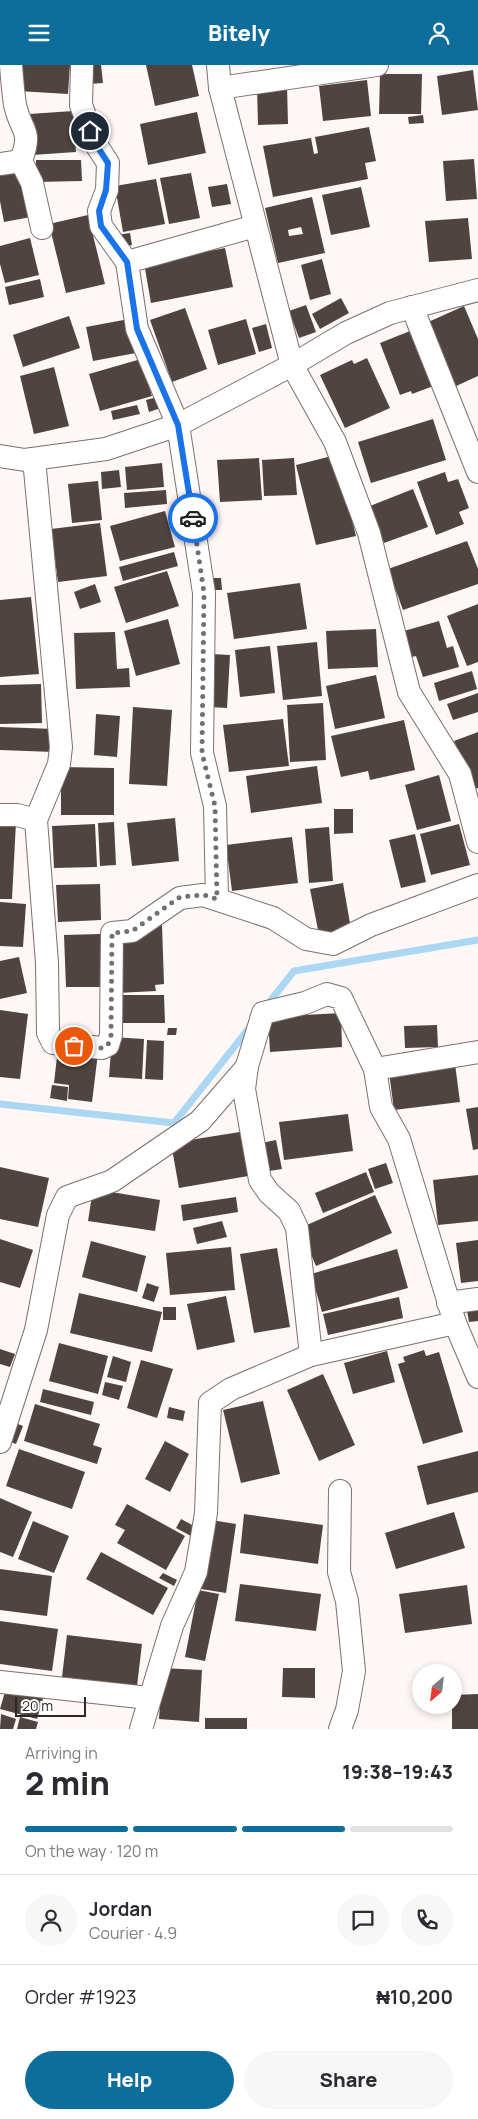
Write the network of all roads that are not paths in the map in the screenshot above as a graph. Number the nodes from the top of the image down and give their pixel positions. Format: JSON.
{"nodes":[{"id":1,"x":11,"y":65,"type":"edge"},
{"id":2,"x":82,"y":65,"type":"edge"},
{"id":3,"x":218,"y":65,"type":"edge"},
{"id":4,"x":377,"y":65,"type":"edge"},
{"id":5,"x":220,"y":88,"type":"junction"},
{"id":6,"x":10,"y":162,"type":"edge"},
{"id":7,"x":255,"y":226,"type":"junction"},
{"id":8,"x":42,"y":228,"type":"dead end"},
{"id":9,"x":127,"y":262,"type":"junction"},
{"id":10,"x":478,"y":289,"type":"edge"},
{"id":11,"x":412,"y":307,"type":"junction"},
{"id":12,"x":292,"y":365,"type":"junction"},
{"id":13,"x":178,"y":425,"type":"junction"},
{"id":14,"x":0,"y":457,"type":"edge"},
{"id":15,"x":34,"y":459,"type":"junction"},
{"id":16,"x":478,"y":472,"type":"edge"},
{"id":17,"x":0,"y":815,"type":"edge"},
{"id":18,"x":36,"y":821,"type":"junction"},
{"id":19,"x":478,"y":842,"type":"edge"},
{"id":20,"x":478,"y":885,"type":"edge"},
{"id":21,"x":217,"y":899,"type":"junction"},
{"id":22,"x":478,"y":1052,"type":"edge"},
{"id":23,"x":247,"y":1066,"type":"junction"},
{"id":24,"x":375,"y":1069,"type":"junction"},
{"id":25,"x":478,"y":1299,"type":"edge"},
{"id":26,"x":452,"y":1313,"type":"junction"},
{"id":27,"x":311,"y":1355,"type":"junction"},
{"id":28,"x":478,"y":1377,"type":"edge"},
{"id":29,"x":0,"y":1442,"type":"edge"},
{"id":30,"x":340,"y":1491,"type":"dead end"},
{"id":31,"x":0,"y":1682,"type":"edge"},
{"id":32,"x":149,"y":1698,"type":"junction"},
{"id":33,"x":141,"y":1729,"type":"edge"},
{"id":34,"x":340,"y":1729,"type":"edge"}],
"edges":[{"from":1,"to":6,"type":"street"},
{"from":2,"to":9,"type":"street"},
{"from":3,"to":5,"type":"street"},
{"from":4,"to":5,"type":"street"},
{"from":5,"to":7,"type":"street"},
{"from":6,"to":8,"type":"street"},
{"from":7,"to":9,"type":"street"},
{"from":7,"to":12,"type":"street"},
{"from":9,"to":13,"type":"street"},
{"from":10,"to":11,"type":"street"},
{"from":11,"to":12,"type":"street"},
{"from":11,"to":16,"type":"street"},
{"from":12,"to":13,"type":"street"},
{"from":12,"to":19,"type":"street"},
{"from":13,"to":15,"type":"street"},
{"from":13,"to":21,"type":"street"},
{"from":14,"to":15,"type":"street"},
{"from":15,"to":18,"type":"street"},
{"from":17,"to":18,"type":"street"},
{"from":18,"to":21,"type":"street"},
{"from":20,"to":21,"type":"street"},
{"from":22,"to":24,"type":"street"},
{"from":23,"to":24,"type":"street"},
{"from":23,"to":27,"type":"street"},
{"from":23,"to":29,"type":"street"},
{"from":24,"to":26,"type":"street"},
{"from":25,"to":26,"type":"street"},
{"from":26,"to":27,"type":"street"},
{"from":26,"to":28,"type":"street"},
{"from":27,"to":32,"type":"street"},
{"from":30,"to":34,"type":"street"},
{"from":31,"to":32,"type":"street"},
{"from":32,"to":33,"type":"street"}]}
